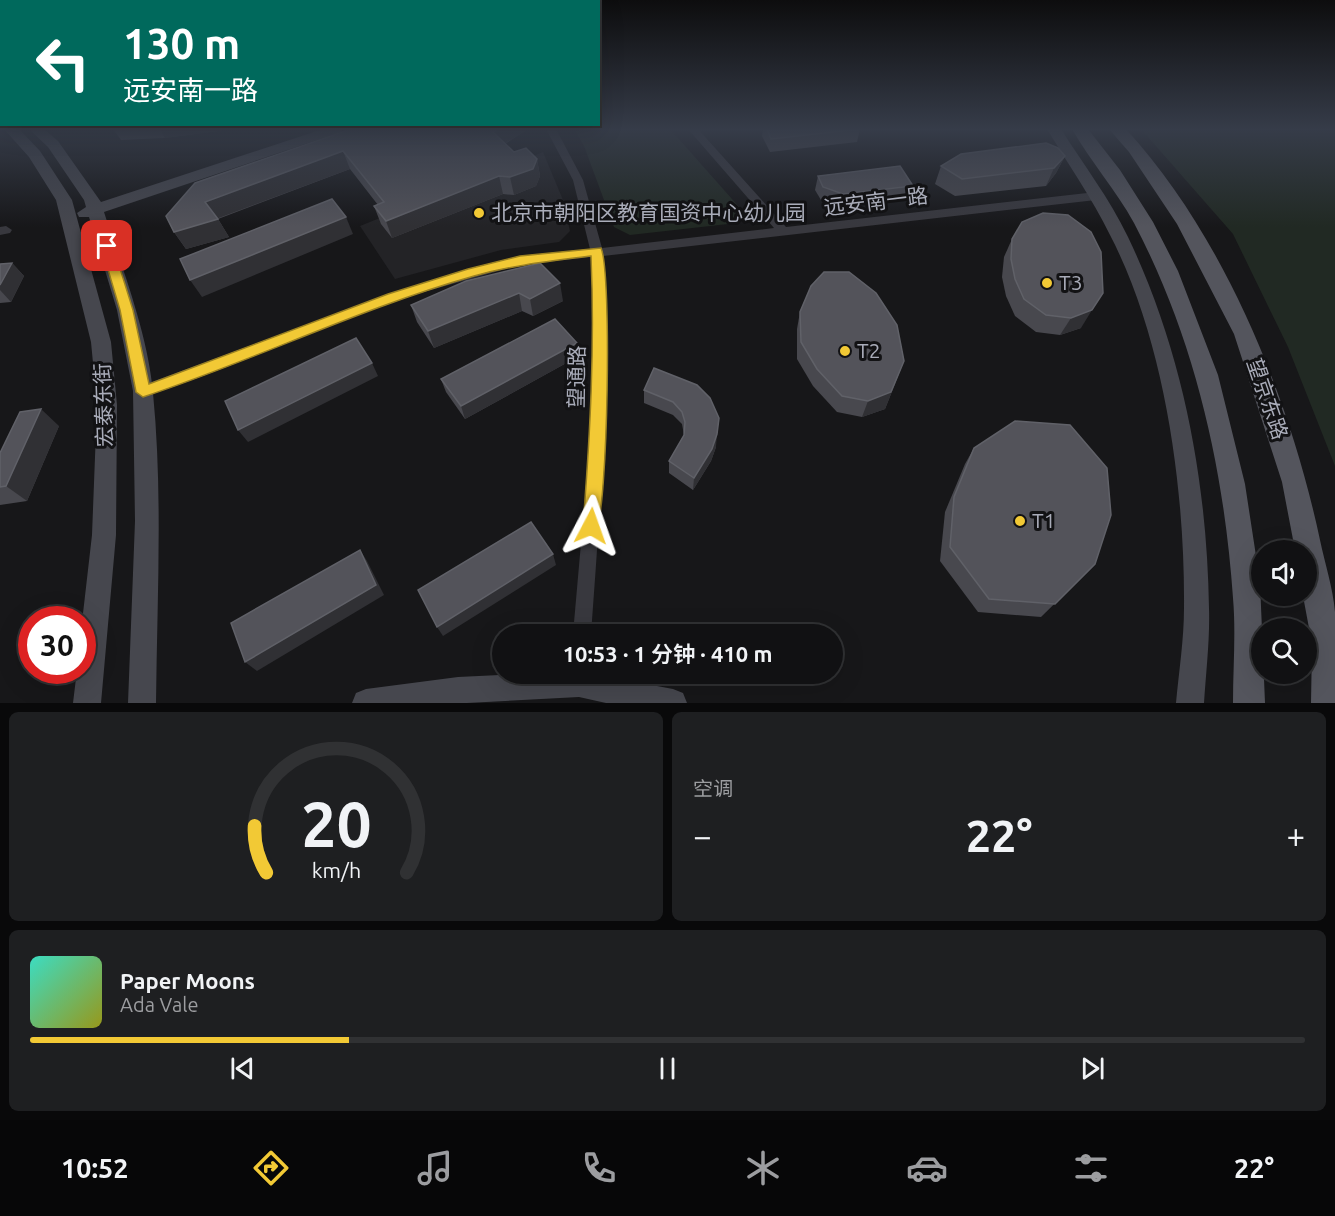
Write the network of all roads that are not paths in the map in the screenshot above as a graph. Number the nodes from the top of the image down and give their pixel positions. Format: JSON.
{"nodes":[{"id":1,"x":40,"y":162,"type":"edge"},
{"id":2,"x":65,"y":162,"type":"edge"},
{"id":3,"x":214,"y":162,"type":"edge"},
{"id":4,"x":232,"y":162,"type":"edge"},
{"id":5,"x":568,"y":162,"type":"edge"},
{"id":6,"x":722,"y":162,"type":"edge"},
{"id":7,"x":1075,"y":162,"type":"edge"},
{"id":8,"x":1105,"y":162,"type":"edge"},
{"id":9,"x":1144,"y":162,"type":"edge"},
{"id":10,"x":1096,"y":196,"type":"junction"},
{"id":11,"x":94,"y":205,"type":"junction"},
{"id":12,"x":68,"y":216,"type":"junction"},
{"id":13,"x":784,"y":232,"type":"junction"},
{"id":14,"x":597,"y":251,"type":"junction"},
{"id":15,"x":143,"y":392,"type":"junction"},
{"id":16,"x":583,"y":624,"type":"edge"},
{"id":17,"x":524,"y":684,"type":"edge"},
{"id":18,"x":599,"y":684,"type":"edge"},
{"id":19,"x":87,"y":703,"type":"edge"},
{"id":20,"x":142,"y":703,"type":"edge"},
{"id":21,"x":366,"y":703,"type":"edge"},
{"id":22,"x":673,"y":703,"type":"edge"},
{"id":23,"x":1190,"y":703,"type":"edge"},
{"id":24,"x":1249,"y":703,"type":"edge"},
{"id":25,"x":1327,"y":703,"type":"edge"}],
"edges":[{"from":1,"to":12,"type":"main road","name":"宏泰东街"},
{"from":2,"to":11,"type":"main road","name":"宏泰东街"},
{"from":3,"to":11,"type":"main road"},
{"from":4,"to":11,"type":"main road"},
{"from":5,"to":14,"type":"street","name":"望通路"},
{"from":6,"to":13,"type":"street"},
{"from":7,"to":10,"type":"main road"},
{"from":8,"to":24,"type":"main road"},
{"from":9,"to":25,"type":"main road","name":"望京东路"},
{"from":10,"to":13,"type":"street","name":"远安南一路"},
{"from":10,"to":23,"type":"main road"},
{"from":11,"to":12,"type":"main road"},
{"from":11,"to":15,"type":"main road","name":"宏泰东街"},
{"from":12,"to":19,"type":"main road","name":"宏泰东街"},
{"from":13,"to":14,"type":"street","name":"远安南一路"},
{"from":14,"to":15,"type":"street","name":"远安南一路"},
{"from":14,"to":16,"type":"street","name":"望通路"},
{"from":15,"to":20,"type":"main road","name":"宏泰东街"},
{"from":17,"to":21,"type":"main road"},
{"from":18,"to":22,"type":"main road"}]}
